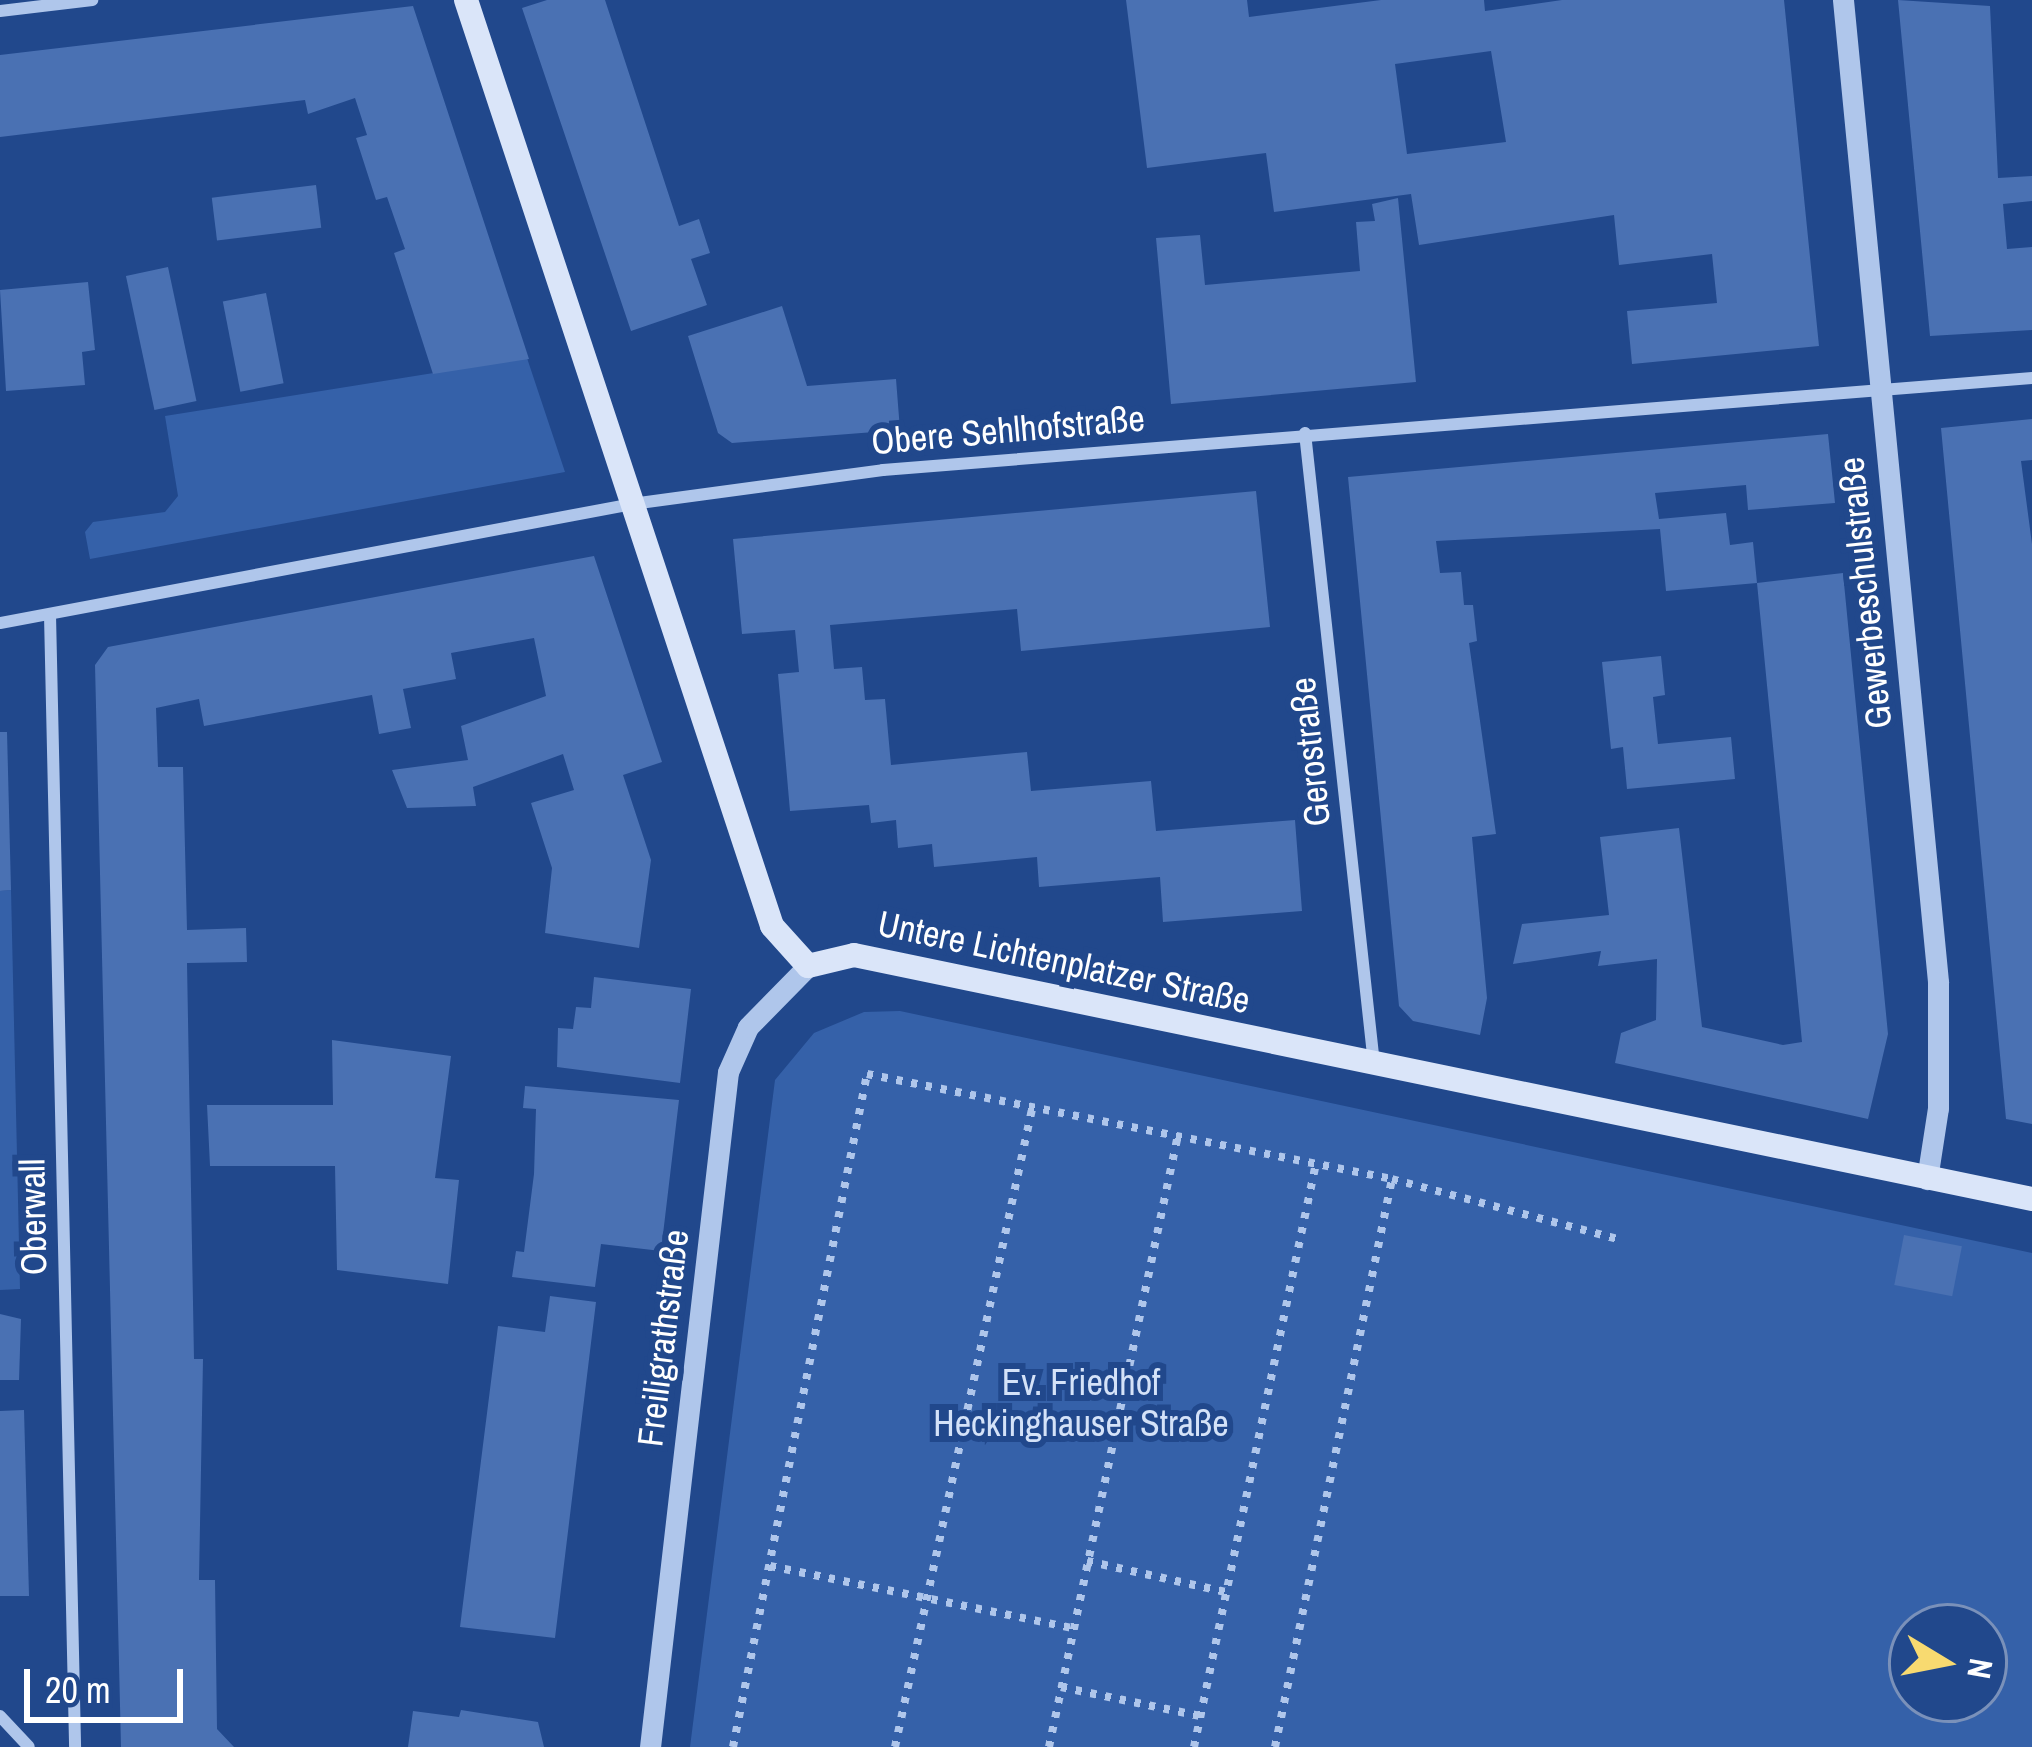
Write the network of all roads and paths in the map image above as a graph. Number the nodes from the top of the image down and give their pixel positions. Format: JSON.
{"nodes":[{"id":1,"x":92,"y":0,"type":"edge"},
{"id":2,"x":466,"y":0,"type":"edge"},
{"id":3,"x":1843,"y":0,"type":"edge"},
{"id":4,"x":0,"y":11,"type":"edge"},
{"id":5,"x":2032,"y":378,"type":"edge"},
{"id":6,"x":1879,"y":385,"type":"junction"},
{"id":7,"x":1305,"y":433,"type":"junction"},
{"id":8,"x":632,"y":504,"type":"junction"},
{"id":9,"x":50,"y":614,"type":"junction"},
{"id":10,"x":0,"y":623,"type":"edge"},
{"id":11,"x":808,"y":966,"type":"junction"},
{"id":12,"x":1375,"y":1064,"type":"junction"},
{"id":13,"x":1032,"y":1109,"type":"junction"},
{"id":14,"x":1178,"y":1135,"type":"junction"},
{"id":15,"x":1316,"y":1162,"type":"junction"},
{"id":16,"x":1392,"y":1179,"type":"junction"},
{"id":17,"x":1927,"y":1179,"type":"junction"},
{"id":18,"x":2032,"y":1199,"type":"edge"},
{"id":19,"x":1617,"y":1239,"type":"dead end"},
{"id":20,"x":1087,"y":1561,"type":"junction"},
{"id":21,"x":770,"y":1565,"type":"junction"},
{"id":22,"x":1227,"y":1593,"type":"junction"},
{"id":23,"x":927,"y":1596,"type":"junction"},
{"id":24,"x":1073,"y":1628,"type":"junction"},
{"id":25,"x":1061,"y":1687,"type":"junction"},
{"id":26,"x":0,"y":1716,"type":"edge"},
{"id":27,"x":1200,"y":1716,"type":"junction"},
{"id":28,"x":29,"y":1747,"type":"edge"},
{"id":29,"x":75,"y":1747,"type":"edge"},
{"id":30,"x":650,"y":1747,"type":"edge"},
{"id":31,"x":734,"y":1747,"type":"edge"},
{"id":32,"x":895,"y":1747,"type":"edge"},
{"id":33,"x":1049,"y":1747,"type":"edge"},
{"id":34,"x":1194,"y":1747,"type":"edge"},
{"id":35,"x":1275,"y":1747,"type":"edge"}],
"edges":[{"from":1,"to":4,"type":"street"},
{"from":2,"to":8,"type":"main road"},
{"from":3,"to":6,"type":"street","name":"Gewerbeschulstraße"},
{"from":5,"to":6,"type":"street","name":"Obere Sehlhofstraße"},
{"from":6,"to":7,"type":"street","name":"Obere Sehlhofstraße"},
{"from":6,"to":17,"type":"street","name":"Gewerbeschulstraße"},
{"from":7,"to":8,"type":"street","name":"Obere Sehlhofstraße"},
{"from":7,"to":12,"type":"street","name":"Gerostraße"},
{"from":8,"to":9,"type":"street","name":"Obere Sehlhofstraße"},
{"from":8,"to":11,"type":"main road"},
{"from":9,"to":10,"type":"street","name":"Obere Sehlhofstraße"},
{"from":9,"to":29,"type":"street","name":"Oberwall"},
{"from":11,"to":12,"type":"main road","name":"Untere Lichtenplatzer Straße"},
{"from":11,"to":30,"type":"street","name":"Freiligrathstraße"},
{"from":12,"to":17,"type":"main road","name":"Untere Lichtenplatzer Straße"},
{"from":13,"to":14,"type":"path"},
{"from":13,"to":21,"type":"path"},
{"from":13,"to":23,"type":"path"},
{"from":14,"to":15,"type":"path"},
{"from":14,"to":20,"type":"path"},
{"from":15,"to":16,"type":"path"},
{"from":15,"to":22,"type":"path"},
{"from":16,"to":19,"type":"path"},
{"from":16,"to":35,"type":"path"},
{"from":17,"to":18,"type":"main road","name":"Untere Lichtenplatzer Straße"},
{"from":20,"to":22,"type":"path"},
{"from":20,"to":24,"type":"path"},
{"from":21,"to":23,"type":"path"},
{"from":21,"to":31,"type":"path"},
{"from":22,"to":27,"type":"path"},
{"from":23,"to":24,"type":"path"},
{"from":23,"to":32,"type":"path"},
{"from":24,"to":25,"type":"path"},
{"from":25,"to":27,"type":"path"},
{"from":25,"to":33,"type":"path"},
{"from":26,"to":28,"type":"street"},
{"from":27,"to":34,"type":"path"}]}
